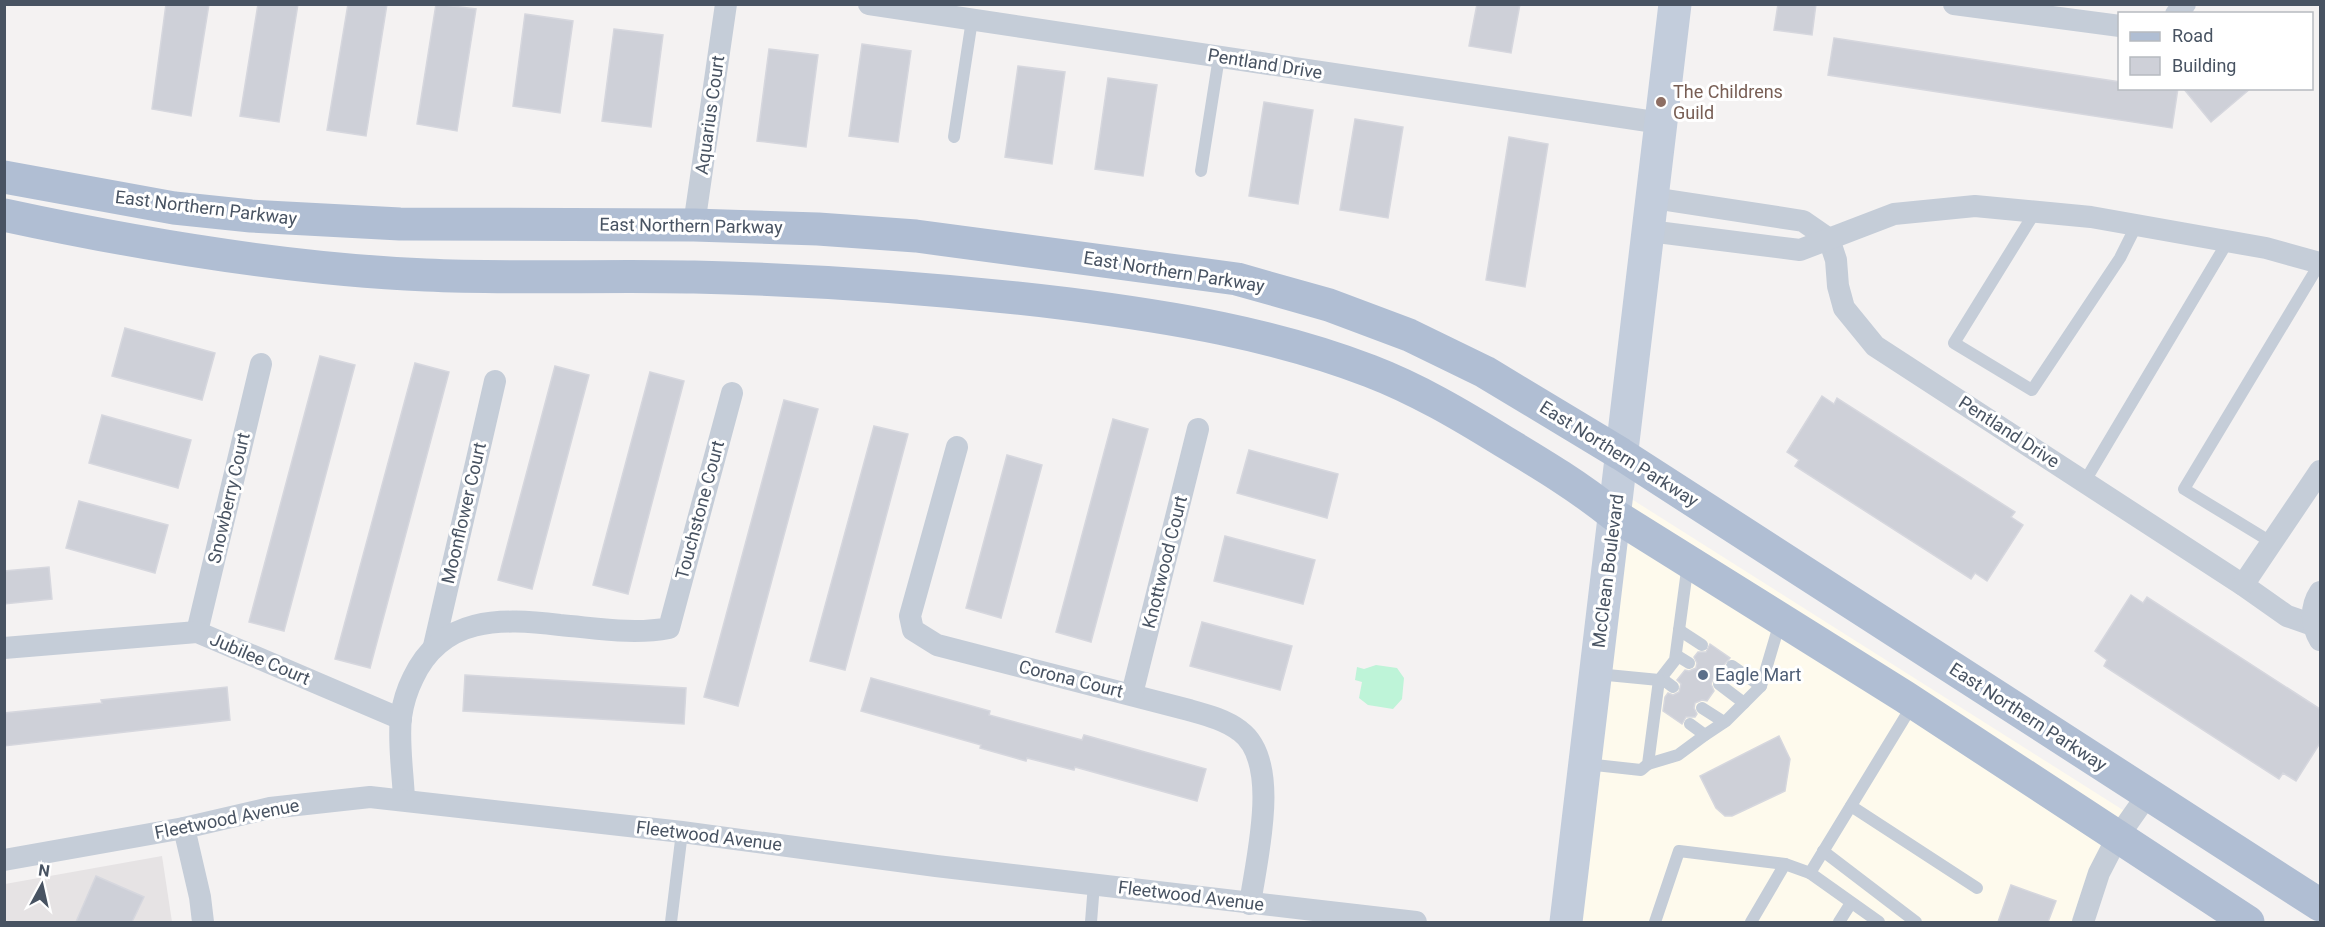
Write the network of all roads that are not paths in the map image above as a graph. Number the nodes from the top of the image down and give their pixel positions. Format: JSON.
{"nodes":[{"id":1,"x":726,"y":4,"type":"edge"},
{"id":2,"x":869,"y":4,"type":"edge"},
{"id":3,"x":1675,"y":4,"type":"edge"},
{"id":4,"x":1954,"y":4,"type":"edge"},
{"id":5,"x":972,"y":20,"type":"junction"},
{"id":6,"x":2118,"y":26,"type":"edge"},
{"id":7,"x":1219,"y":57,"type":"junction"},
{"id":8,"x":1661,"y":123,"type":"junction"},
{"id":9,"x":954,"y":137,"type":"dead end"},
{"id":10,"x":1201,"y":171,"type":"dead end"},
{"id":11,"x":4,"y":177,"type":"edge"},
{"id":12,"x":1653,"y":198,"type":"junction"},
{"id":13,"x":2036,"y":212,"type":"junction"},
{"id":14,"x":4,"y":215,"type":"edge"},
{"id":15,"x":694,"y":225,"type":"junction"},
{"id":16,"x":2136,"y":226,"type":"junction"},
{"id":17,"x":1649,"y":231,"type":"junction"},
{"id":18,"x":1829,"y":239,"type":"junction"},
{"id":19,"x":2228,"y":241,"type":"junction"},
{"id":20,"x":2320,"y":263,"type":"edge"},
{"id":21,"x":261,"y":364,"type":"dead end"},
{"id":22,"x":495,"y":381,"type":"dead end"},
{"id":23,"x":732,"y":393,"type":"dead end"},
{"id":24,"x":1198,"y":429,"type":"dead end"},
{"id":25,"x":957,"y":447,"type":"dead end"},
{"id":26,"x":1621,"y":454,"type":"junction"},
{"id":27,"x":2320,"y":471,"type":"edge"},
{"id":28,"x":2085,"y":481,"type":"junction"},
{"id":29,"x":1614,"y":515,"type":"junction"},
{"id":30,"x":2271,"y":542,"type":"junction"},
{"id":31,"x":1688,"y":561,"type":"junction"},
{"id":32,"x":2242,"y":585,"type":"junction"},
{"id":33,"x":2320,"y":592,"type":"edge"},
{"id":34,"x":1781,"y":618,"type":"junction"},
{"id":35,"x":1679,"y":630,"type":"junction"},
{"id":36,"x":197,"y":632,"type":"junction"},
{"id":37,"x":2317,"y":633,"type":"edge"},
{"id":38,"x":1702,"y":645,"type":"dead end"},
{"id":39,"x":434,"y":646,"type":"junction"},
{"id":40,"x":4,"y":648,"type":"edge"},
{"id":41,"x":1676,"y":655,"type":"junction"},
{"id":42,"x":1689,"y":663,"type":"dead end"},
{"id":43,"x":1732,"y":666,"type":"dead end"},
{"id":44,"x":1595,"y":674,"type":"junction"},
{"id":45,"x":1660,"y":679,"type":"junction"},
{"id":46,"x":1719,"y":684,"type":"dead end"},
{"id":47,"x":1761,"y":686,"type":"junction"},
{"id":48,"x":1673,"y":687,"type":"dead end"},
{"id":49,"x":1132,"y":694,"type":"junction"},
{"id":50,"x":1744,"y":703,"type":"junction"},
{"id":51,"x":1914,"y":703,"type":"junction"},
{"id":52,"x":1702,"y":708,"type":"dead end"},
{"id":53,"x":401,"y":719,"type":"junction"},
{"id":54,"x":1724,"y":723,"type":"junction"},
{"id":55,"x":1690,"y":724,"type":"dead end"},
{"id":56,"x":1705,"y":735,"type":"junction"},
{"id":57,"x":1585,"y":764,"type":"junction"},
{"id":58,"x":1648,"y":764,"type":"junction"},
{"id":59,"x":2148,"y":794,"type":"junction"},
{"id":60,"x":404,"y":800,"type":"junction"},
{"id":61,"x":1851,"y":806,"type":"junction"},
{"id":62,"x":184,"y":828,"type":"junction"},
{"id":63,"x":682,"y":832,"type":"junction"},
{"id":64,"x":2117,"y":838,"type":"junction"},
{"id":65,"x":1823,"y":851,"type":"junction"},
{"id":66,"x":4,"y":860,"type":"edge"},
{"id":67,"x":1785,"y":864,"type":"junction"},
{"id":68,"x":1810,"y":873,"type":"junction"},
{"id":69,"x":1094,"y":884,"type":"junction"},
{"id":70,"x":1977,"y":888,"type":"dead end"},
{"id":71,"x":1851,"y":903,"type":"junction"},
{"id":72,"x":1250,"y":904,"type":"junction"},
{"id":73,"x":2320,"y":905,"type":"edge"},
{"id":74,"x":203,"y":922,"type":"edge"},
{"id":75,"x":671,"y":922,"type":"edge"},
{"id":76,"x":1091,"y":922,"type":"edge"},
{"id":77,"x":1416,"y":922,"type":"edge"},
{"id":78,"x":1566,"y":922,"type":"edge"},
{"id":79,"x":1654,"y":922,"type":"edge"},
{"id":80,"x":1751,"y":922,"type":"edge"},
{"id":81,"x":1839,"y":922,"type":"edge"},
{"id":82,"x":1879,"y":922,"type":"edge"},
{"id":83,"x":1916,"y":922,"type":"edge"},
{"id":84,"x":2083,"y":922,"type":"edge"},
{"id":85,"x":2248,"y":922,"type":"edge"}],
"edges":[{"from":1,"to":15,"type":"street","name":"Aquarius Court"},
{"from":2,"to":5,"type":"street","name":"Pentland Drive"},
{"from":3,"to":8,"type":"street","name":"McClean Boulevard"},
{"from":4,"to":6,"type":"street"},
{"from":5,"to":7,"type":"street","name":"Pentland Drive"},
{"from":5,"to":9,"type":"lane"},
{"from":7,"to":8,"type":"street","name":"Pentland Drive"},
{"from":7,"to":10,"type":"lane"},
{"from":8,"to":12,"type":"street","name":"McClean Boulevard"},
{"from":11,"to":15,"type":"main road","name":"East Northern Parkway"},
{"from":12,"to":17,"type":"street","name":"McClean Boulevard"},
{"from":12,"to":18,"type":"street"},
{"from":13,"to":16,"type":"street"},
{"from":13,"to":16,"type":"lane"},
{"from":13,"to":18,"type":"street"},
{"from":14,"to":29,"type":"main road"},
{"from":15,"to":26,"type":"main road","name":"East Northern Parkway"},
{"from":16,"to":19,"type":"street"},
{"from":17,"to":18,"type":"street"},
{"from":17,"to":26,"type":"street","name":"McClean Boulevard"},
{"from":18,"to":28,"type":"street","name":"Pentland Drive"},
{"from":19,"to":20,"type":"street"},
{"from":19,"to":28,"type":"lane"},
{"from":20,"to":30,"type":"lane"},
{"from":21,"to":36,"type":"street","name":"Snowberry Court"},
{"from":22,"to":39,"type":"street","name":"Moonflower Court"},
{"from":23,"to":39,"type":"street","name":"Touchstone Court"},
{"from":24,"to":49,"type":"street","name":"Knottwood Court"},
{"from":25,"to":49,"type":"street","name":"Corona Court"},
{"from":26,"to":29,"type":"street","name":"McClean Boulevard"},
{"from":26,"to":59,"type":"main road","name":"East Northern Parkway"},
{"from":27,"to":30,"type":"street"},
{"from":28,"to":32,"type":"street","name":"Pentland Drive"},
{"from":29,"to":31,"type":"main road"},
{"from":29,"to":44,"type":"street","name":"McClean Boulevard"},
{"from":30,"to":32,"type":"street"},
{"from":31,"to":34,"type":"main road"},
{"from":31,"to":35,"type":"lane"},
{"from":32,"to":37,"type":"street","name":"Pentland Drive"},
{"from":33,"to":37,"type":"street","name":"Pentland Drive"},
{"from":34,"to":47,"type":"lane"},
{"from":34,"to":51,"type":"main road"},
{"from":35,"to":38,"type":"lane"},
{"from":35,"to":41,"type":"lane"},
{"from":36,"to":40,"type":"street","name":"Jubilee Court"},
{"from":36,"to":53,"type":"street","name":"Jubilee Court"},
{"from":39,"to":53,"type":"street"},
{"from":41,"to":42,"type":"lane"},
{"from":41,"to":45,"type":"lane"},
{"from":43,"to":47,"type":"lane"},
{"from":44,"to":45,"type":"lane"},
{"from":44,"to":57,"type":"street","name":"McClean Boulevard"},
{"from":45,"to":48,"type":"lane"},
{"from":45,"to":58,"type":"lane"},
{"from":46,"to":50,"type":"lane"},
{"from":47,"to":50,"type":"lane"},
{"from":49,"to":72,"type":"street","name":"Corona Court"},
{"from":50,"to":54,"type":"lane"},
{"from":51,"to":61,"type":"lane"},
{"from":51,"to":64,"type":"main road"},
{"from":52,"to":54,"type":"lane"},
{"from":53,"to":60,"type":"street"},
{"from":54,"to":56,"type":"lane"},
{"from":55,"to":56,"type":"lane"},
{"from":56,"to":58,"type":"lane"},
{"from":57,"to":58,"type":"lane"},
{"from":57,"to":78,"type":"street","name":"McClean Boulevard"},
{"from":59,"to":64,"type":"street"},
{"from":59,"to":73,"type":"main road","name":"East Northern Parkway"},
{"from":60,"to":62,"type":"street","name":"Fleetwood Avenue"},
{"from":60,"to":63,"type":"street","name":"Fleetwood Avenue"},
{"from":61,"to":65,"type":"lane"},
{"from":61,"to":70,"type":"lane"},
{"from":62,"to":66,"type":"street","name":"Fleetwood Avenue"},
{"from":62,"to":74,"type":"street"},
{"from":63,"to":69,"type":"street","name":"Fleetwood Avenue"},
{"from":63,"to":75,"type":"lane"},
{"from":64,"to":84,"type":"street"},
{"from":64,"to":85,"type":"main road"},
{"from":65,"to":68,"type":"lane"},
{"from":65,"to":83,"type":"lane"},
{"from":67,"to":68,"type":"lane"},
{"from":67,"to":79,"type":"lane"},
{"from":67,"to":80,"type":"lane"},
{"from":68,"to":71,"type":"lane"},
{"from":69,"to":72,"type":"street","name":"Fleetwood Avenue"},
{"from":69,"to":76,"type":"lane"},
{"from":71,"to":81,"type":"lane"},
{"from":71,"to":82,"type":"lane"},
{"from":72,"to":77,"type":"street","name":"Fleetwood Avenue"}]}
